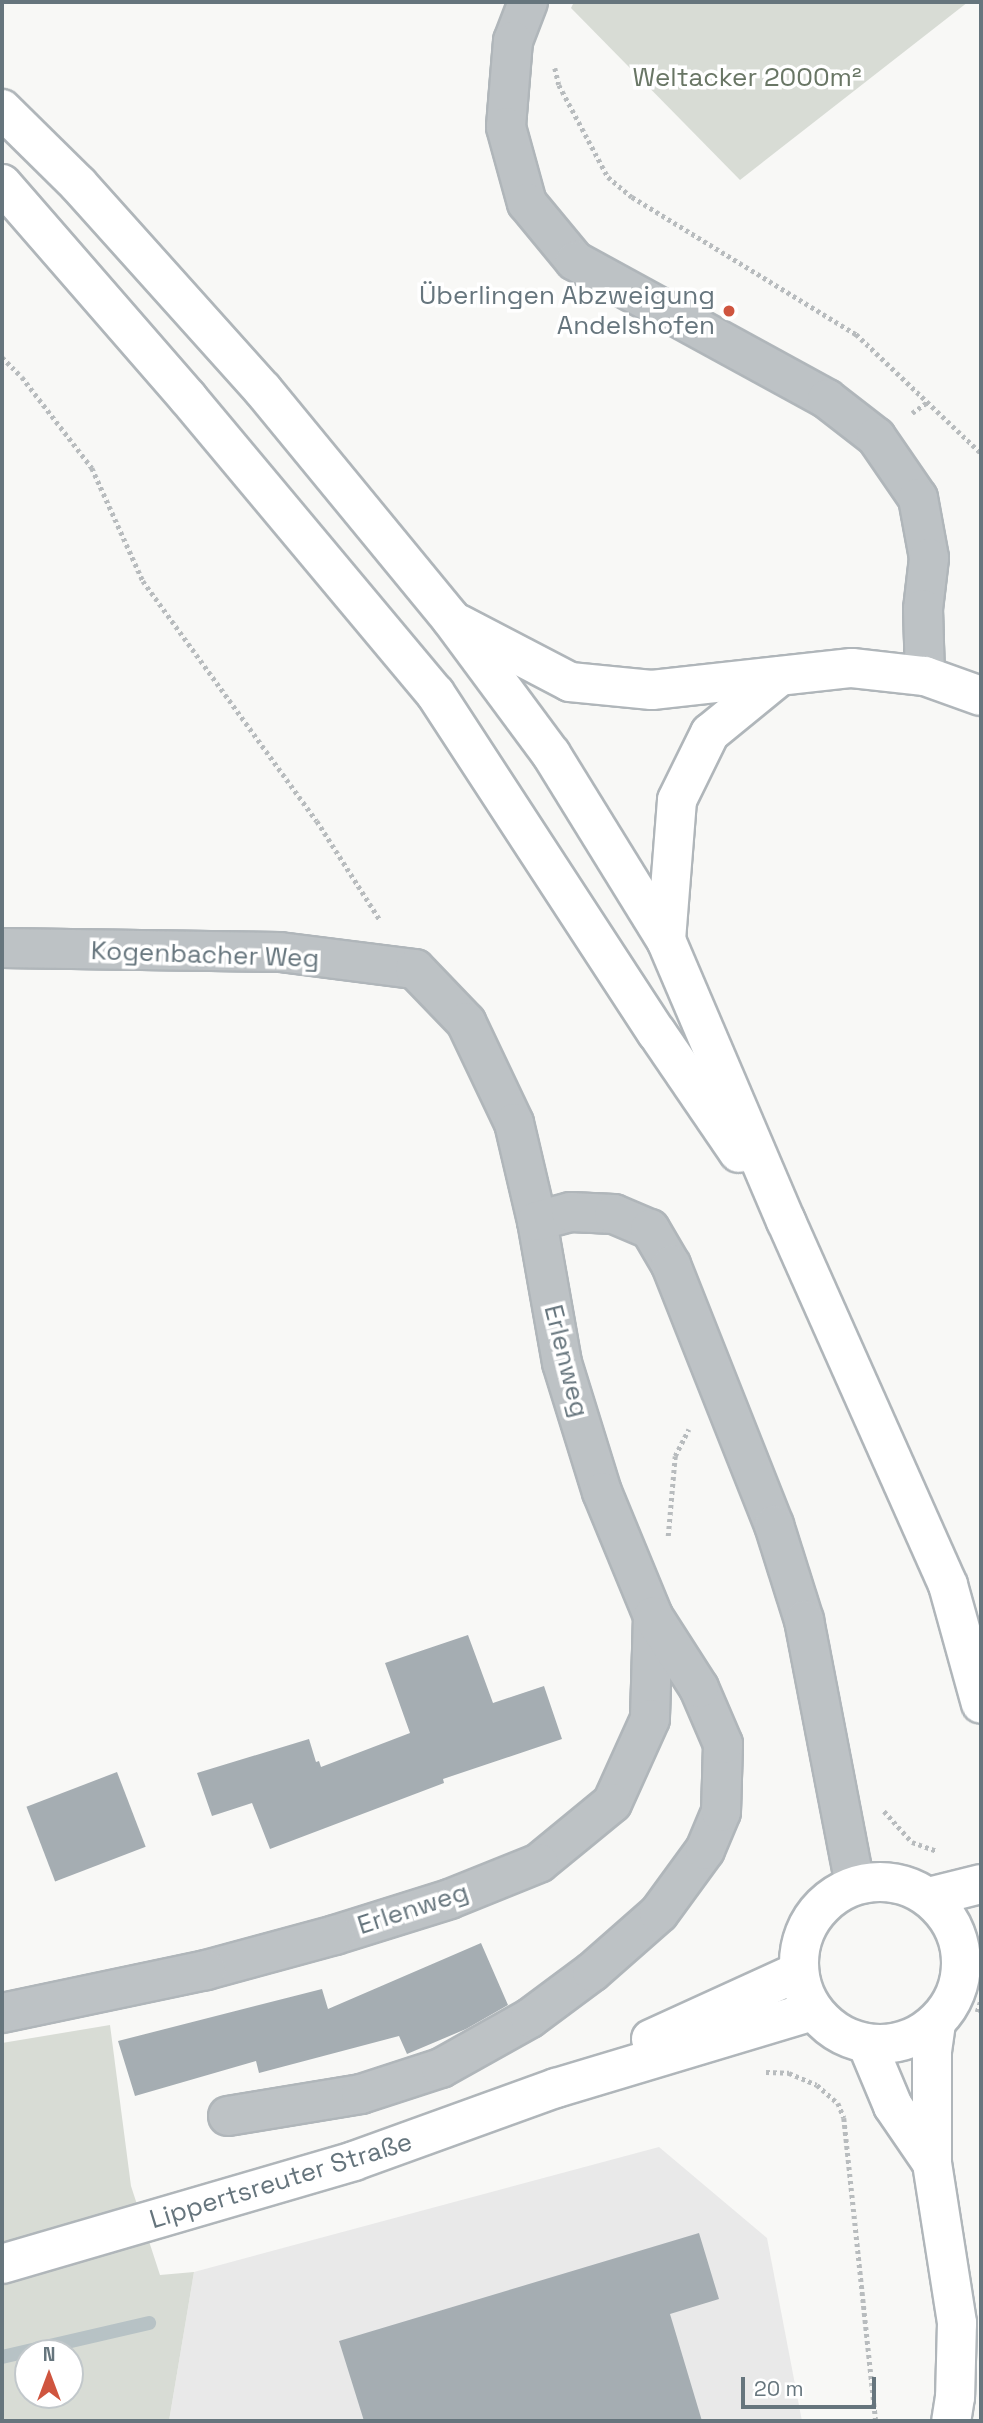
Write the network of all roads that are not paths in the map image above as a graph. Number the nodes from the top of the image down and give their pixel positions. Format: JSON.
{"nodes":[{"id":1,"x":525,"y":9,"type":"edge"},
{"id":2,"x":2,"y":109,"type":"edge"},
{"id":3,"x":2,"y":184,"type":"edge"},
{"id":4,"x":451,"y":620,"type":"junction"},
{"id":5,"x":780,"y":676,"type":"junction"},
{"id":6,"x":925,"y":676,"type":"junction"},
{"id":7,"x":981,"y":696,"type":"edge"},
{"id":8,"x":666,"y":940,"type":"junction"},
{"id":9,"x":2,"y":948,"type":"edge"},
{"id":10,"x":537,"y":1221,"type":"junction"},
{"id":11,"x":786,"y":1221,"type":"junction"},
{"id":12,"x":653,"y":1616,"type":"junction"},
{"id":13,"x":981,"y":1704,"type":"edge"},
{"id":14,"x":981,"y":1884,"type":"edge"},
{"id":15,"x":855,"y":1885,"type":"junction"},
{"id":16,"x":929,"y":1897,"type":"junction"},
{"id":17,"x":971,"y":1946,"type":"edge"},
{"id":18,"x":798,"y":1972,"type":"junction"},
{"id":19,"x":813,"y":2011,"type":"junction"},
{"id":20,"x":2,"y":2013,"type":"edge"},
{"id":21,"x":936,"y":2023,"type":"junction"},
{"id":22,"x":867,"y":2044,"type":"junction"},
{"id":23,"x":556,"y":2088,"type":"junction"},
{"id":24,"x":228,"y":2116,"type":"dead end"},
{"id":25,"x":932,"y":2163,"type":"junction"},
{"id":26,"x":2,"y":2264,"type":"edge"},
{"id":27,"x":951,"y":2421,"type":"edge"}],
"edges":[{"from":1,"to":6,"type":"street"},
{"from":2,"to":4,"type":"main road"},
{"from":3,"to":11,"type":"main road"},
{"from":4,"to":5,"type":"main road"},
{"from":4,"to":8,"type":"main road"},
{"from":5,"to":6,"type":"main road"},
{"from":5,"to":8,"type":"main road"},
{"from":6,"to":7,"type":"main road"},
{"from":8,"to":11,"type":"main road"},
{"from":9,"to":10,"type":"street","name":"Kogenbacher Weg"},
{"from":10,"to":12,"type":"street","name":"Erlenweg"},
{"from":10,"to":15,"type":"street"},
{"from":11,"to":13,"type":"main road"},
{"from":12,"to":20,"type":"street","name":"Erlenweg"},
{"from":12,"to":24,"type":"street","name":"Erlenweg"},
{"from":14,"to":16,"type":"main road"},
{"from":15,"to":16,"type":"main road"},
{"from":15,"to":18,"type":"main road"},
{"from":16,"to":17,"type":"main road"},
{"from":17,"to":21,"type":"main road"},
{"from":18,"to":19,"type":"main road"},
{"from":18,"to":23,"type":"main road","name":"Lippertsreuter Straße"},
{"from":19,"to":22,"type":"main road"},
{"from":19,"to":23,"type":"main road","name":"Lippertsreuter Straße"},
{"from":21,"to":22,"type":"main road"},
{"from":21,"to":25,"type":"main road"},
{"from":22,"to":25,"type":"main road"},
{"from":23,"to":26,"type":"main road","name":"Lippertsreuter Straße"},
{"from":25,"to":27,"type":"main road"}]}
